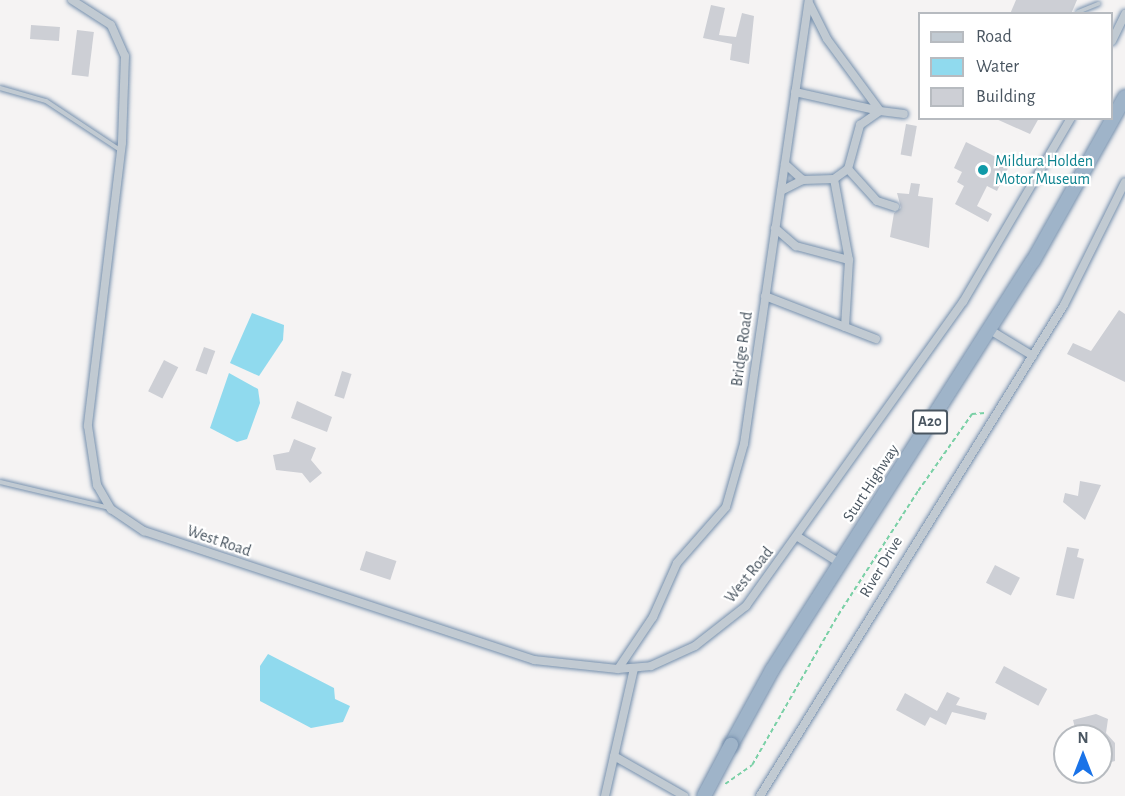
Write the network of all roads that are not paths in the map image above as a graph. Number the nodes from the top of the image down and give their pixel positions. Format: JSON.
{"nodes":[{"id":1,"x":72,"y":0,"type":"edge"},
{"id":2,"x":808,"y":1,"type":"edge"},
{"id":3,"x":1098,"y":4,"type":"dead end"},
{"id":4,"x":1078,"y":12,"type":"dead end"},
{"id":5,"x":1125,"y":14,"type":"edge"},
{"id":6,"x":1113,"y":39,"type":"edge"},
{"id":7,"x":0,"y":88,"type":"edge"},
{"id":8,"x":795,"y":92,"type":"junction"},
{"id":9,"x":1125,"y":97,"type":"edge"},
{"id":10,"x":880,"y":111,"type":"junction"},
{"id":11,"x":904,"y":114,"type":"dead end"},
{"id":12,"x":1113,"y":118,"type":"edge"},
{"id":13,"x":1070,"y":120,"type":"edge"},
{"id":14,"x":1112,"y":120,"type":"edge"},
{"id":15,"x":121,"y":150,"type":"junction"},
{"id":16,"x":785,"y":164,"type":"junction"},
{"id":17,"x":848,"y":168,"type":"junction"},
{"id":18,"x":834,"y":179,"type":"junction"},
{"id":19,"x":803,"y":180,"type":"junction"},
{"id":20,"x":1125,"y":182,"type":"edge"},
{"id":21,"x":781,"y":191,"type":"junction"},
{"id":22,"x":895,"y":207,"type":"dead end"},
{"id":23,"x":775,"y":228,"type":"junction"},
{"id":24,"x":849,"y":260,"type":"junction"},
{"id":25,"x":765,"y":296,"type":"junction"},
{"id":26,"x":845,"y":327,"type":"junction"},
{"id":27,"x":990,"y":330,"type":"junction"},
{"id":28,"x":876,"y":339,"type":"dead end"},
{"id":29,"x":1033,"y":356,"type":"junction"},
{"id":30,"x":0,"y":482,"type":"edge"},
{"id":31,"x":111,"y":508,"type":"junction"},
{"id":32,"x":798,"y":537,"type":"junction"},
{"id":33,"x":840,"y":563,"type":"junction"},
{"id":34,"x":634,"y":668,"type":"junction"},
{"id":35,"x":618,"y":669,"type":"junction"},
{"id":36,"x":614,"y":756,"type":"junction"},
{"id":37,"x":605,"y":796,"type":"edge"},
{"id":38,"x":684,"y":796,"type":"edge"},
{"id":39,"x":704,"y":796,"type":"edge"},
{"id":40,"x":760,"y":796,"type":"edge"}],
"edges":[{"from":1,"to":15,"type":"street","name":"West Road"},
{"from":2,"to":8,"type":"street","name":"Bridge Road"},
{"from":2,"to":10,"type":"street"},
{"from":3,"to":4,"type":"lane"},
{"from":5,"to":6,"type":"street"},
{"from":7,"to":15,"type":"lane"},
{"from":8,"to":10,"type":"street"},
{"from":8,"to":16,"type":"street","name":"Bridge Road"},
{"from":9,"to":12,"type":"highway","name":"Sturt Highway","number":"A20"},
{"from":10,"to":11,"type":"street"},
{"from":10,"to":17,"type":"street"},
{"from":13,"to":32,"type":"street","name":"West Road"},
{"from":14,"to":27,"type":"highway","name":"Sturt Highway","number":"A20"},
{"from":15,"to":31,"type":"street","name":"West Road"},
{"from":16,"to":19,"type":"street"},
{"from":16,"to":21,"type":"street","name":"Bridge Road"},
{"from":17,"to":18,"type":"street"},
{"from":17,"to":22,"type":"street"},
{"from":18,"to":19,"type":"street"},
{"from":18,"to":24,"type":"street"},
{"from":19,"to":21,"type":"street"},
{"from":20,"to":29,"type":"street","name":"River Drive"},
{"from":21,"to":23,"type":"street","name":"Bridge Road"},
{"from":23,"to":24,"type":"street"},
{"from":23,"to":25,"type":"street","name":"Bridge Road"},
{"from":24,"to":26,"type":"street"},
{"from":25,"to":26,"type":"street"},
{"from":25,"to":35,"type":"street","name":"Bridge Road"},
{"from":26,"to":28,"type":"street"},
{"from":27,"to":29,"type":"street"},
{"from":27,"to":33,"type":"highway","name":"Sturt Highway","number":"A20"},
{"from":29,"to":40,"type":"street","name":"River Drive"},
{"from":30,"to":31,"type":"lane"},
{"from":31,"to":35,"type":"street","name":"West Road"},
{"from":32,"to":33,"type":"street"},
{"from":32,"to":34,"type":"street","name":"West Road"},
{"from":33,"to":39,"type":"highway","name":"Sturt Highway","number":"A20","bridge":true},
{"from":34,"to":35,"type":"street","name":"West Road"},
{"from":34,"to":36,"type":"street"},
{"from":36,"to":37,"type":"street"},
{"from":36,"to":38,"type":"street"}]}
